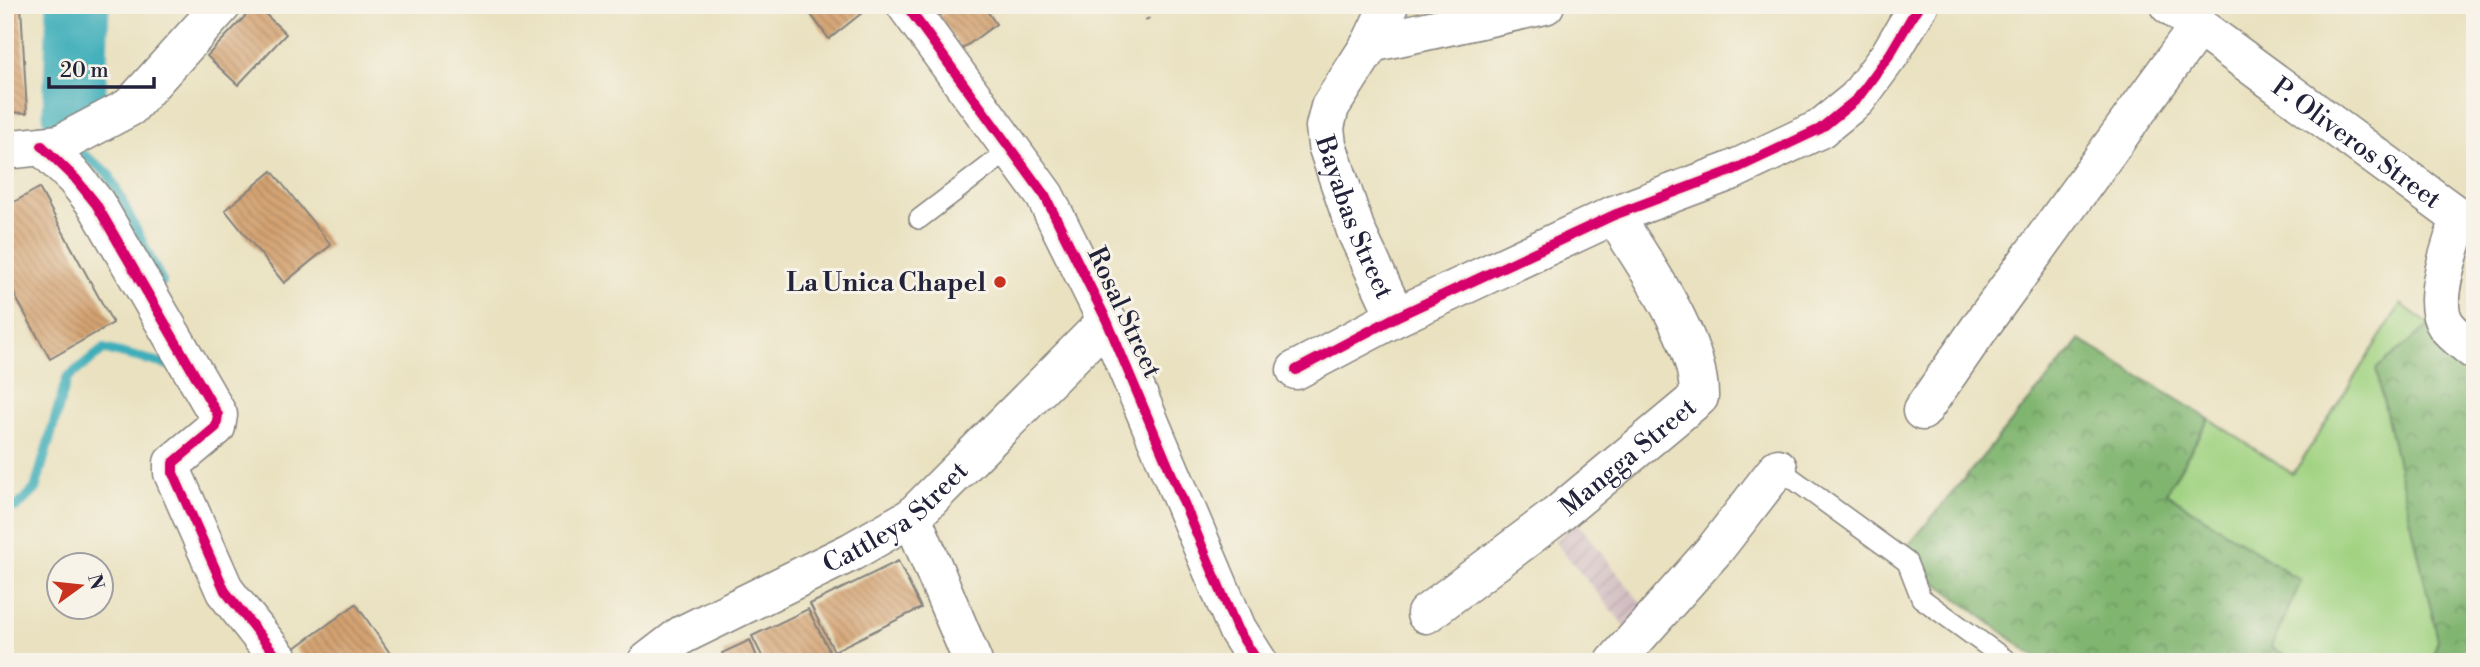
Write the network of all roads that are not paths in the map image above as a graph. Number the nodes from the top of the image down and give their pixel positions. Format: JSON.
{"nodes":[{"id":1,"x":906,"y":5,"type":"edge"},
{"id":2,"x":1389,"y":5,"type":"edge"},
{"id":3,"x":1545,"y":5,"type":"edge"},
{"id":4,"x":1919,"y":5,"type":"edge"},
{"id":5,"x":220,"y":6,"type":"edge"},
{"id":6,"x":2183,"y":16,"type":"edge"},
{"id":7,"x":1371,"y":43,"type":"junction"},
{"id":8,"x":36,"y":146,"type":"edge"},
{"id":9,"x":1011,"y":149,"type":"junction"},
{"id":10,"x":1614,"y":215,"type":"junction"},
{"id":11,"x":919,"y":219,"type":"dead end"},
{"id":12,"x":1396,"y":317,"type":"junction"},
{"id":13,"x":1107,"y":321,"type":"junction"},
{"id":14,"x":2475,"y":351,"type":"edge"},
{"id":15,"x":1296,"y":370,"type":"dead end"},
{"id":16,"x":1922,"y":411,"type":"dead end"},
{"id":17,"x":1778,"y":468,"type":"joint"},
{"id":18,"x":912,"y":517,"type":"junction"},
{"id":19,"x":1426,"y":614,"type":"dead end"},
{"id":20,"x":1230,"y":645,"type":"edge"},
{"id":21,"x":689,"y":648,"type":"edge"},
{"id":22,"x":281,"y":662,"type":"edge"},
{"id":23,"x":647,"y":662,"type":"edge"},
{"id":24,"x":973,"y":662,"type":"edge"},
{"id":25,"x":1258,"y":662,"type":"edge"},
{"id":26,"x":1615,"y":662,"type":"edge"},
{"id":27,"x":2009,"y":662,"type":"edge"}],
"edges":[{"from":1,"to":9,"type":"street","name":"Rosal Street"},
{"from":2,"to":7,"type":"street","name":"Bayabas Street"},
{"from":3,"to":7,"type":"street"},
{"from":4,"to":10,"type":"street"},
{"from":5,"to":8,"type":"street"},
{"from":6,"to":14,"type":"street","name":"P. Oliveros Street"},
{"from":6,"to":16,"type":"street"},
{"from":7,"to":12,"type":"street","name":"Bayabas Street"},
{"from":8,"to":22,"type":"street"},
{"from":9,"to":11,"type":"lane"},
{"from":9,"to":13,"type":"street","name":"Rosal Street"},
{"from":10,"to":12,"type":"street"},
{"from":10,"to":19,"type":"street","name":"Mangga Street"},
{"from":12,"to":15,"type":"street"},
{"from":13,"to":18,"type":"street","name":"Cattleya Street"},
{"from":13,"to":20,"type":"street","name":"Rosal Street"},
{"from":17,"to":26,"type":"street"},
{"from":17,"to":27,"type":"lane"},
{"from":18,"to":21,"type":"street","name":"Cattleya Street"},
{"from":18,"to":24,"type":"street"},
{"from":20,"to":25,"type":"street","name":"Rosal Street"},
{"from":21,"to":23,"type":"street","name":"Cattleya Street"}]}
